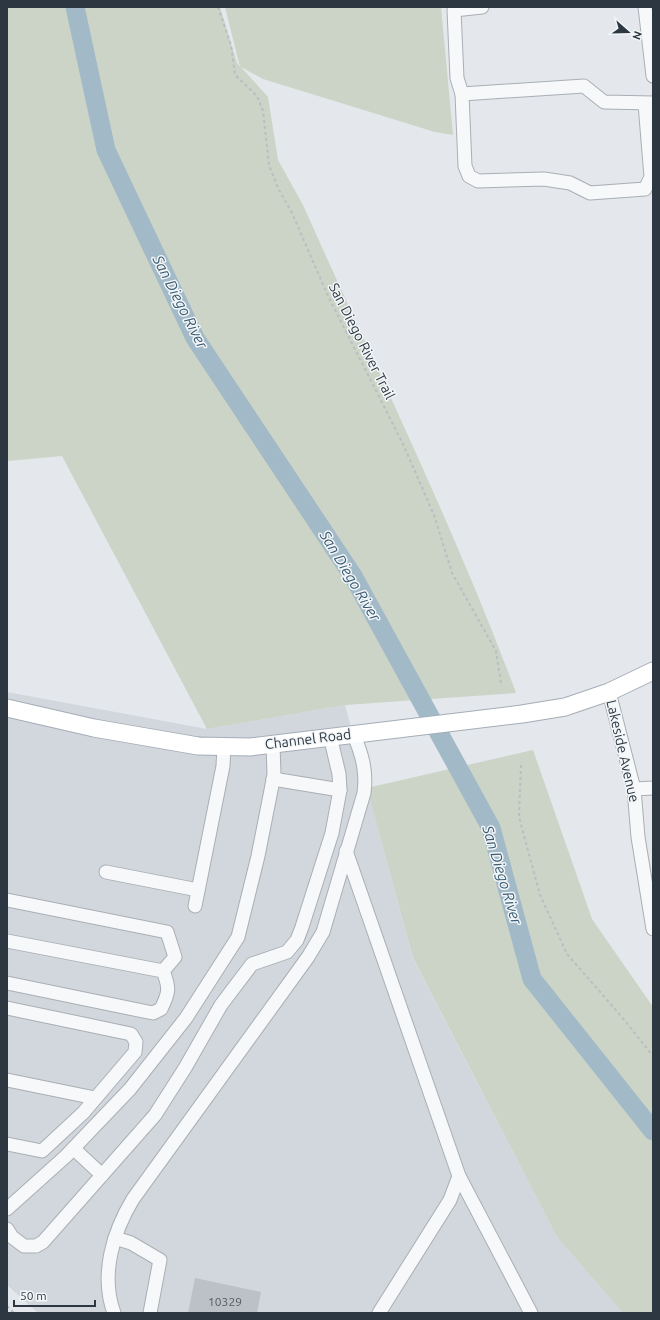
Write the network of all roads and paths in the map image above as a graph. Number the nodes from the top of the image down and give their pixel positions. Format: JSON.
{"nodes":[{"id":1,"x":218,"y":7,"type":"edge"},
{"id":2,"x":482,"y":7,"type":"edge"},
{"id":3,"x":645,"y":7,"type":"edge"},
{"id":4,"x":653,"y":76,"type":"edge"},
{"id":5,"x":462,"y":94,"type":"junction"},
{"id":6,"x":649,"y":104,"type":"edge"},
{"id":7,"x":653,"y":671,"type":"edge"},
{"id":8,"x":501,"y":683,"type":"dead end"},
{"id":9,"x":609,"y":692,"type":"junction"},
{"id":10,"x":7,"y":708,"type":"edge"},
{"id":11,"x":354,"y":733,"type":"junction"},
{"id":12,"x":330,"y":736,"type":"junction"},
{"id":13,"x":273,"y":744,"type":"junction"},
{"id":14,"x":224,"y":746,"type":"junction"},
{"id":15,"x":521,"y":765,"type":"dead end"},
{"id":16,"x":273,"y":779,"type":"junction"},
{"id":17,"x":653,"y":788,"type":"edge"},
{"id":18,"x":634,"y":789,"type":"junction"},
{"id":19,"x":340,"y":790,"type":"junction"},
{"id":20,"x":346,"y":851,"type":"junction"},
{"id":21,"x":106,"y":872,"type":"dead end"},
{"id":22,"x":198,"y":890,"type":"junction"},
{"id":23,"x":7,"y":900,"type":"edge"},
{"id":24,"x":195,"y":906,"type":"dead end"},
{"id":25,"x":653,"y":929,"type":"edge"},
{"id":26,"x":7,"y":941,"type":"edge"},
{"id":27,"x":163,"y":972,"type":"junction"},
{"id":28,"x":7,"y":983,"type":"edge"},
{"id":29,"x":7,"y":1008,"type":"edge"},
{"id":30,"x":653,"y":1056,"type":"edge"},
{"id":31,"x":7,"y":1080,"type":"edge"},
{"id":32,"x":95,"y":1098,"type":"junction"},
{"id":33,"x":7,"y":1144,"type":"edge"},
{"id":34,"x":74,"y":1149,"type":"junction"},
{"id":35,"x":102,"y":1175,"type":"junction"},
{"id":36,"x":459,"y":1176,"type":"junction"},
{"id":37,"x":7,"y":1209,"type":"edge"},
{"id":38,"x":7,"y":1229,"type":"edge"},
{"id":39,"x":115,"y":1238,"type":"junction"},
{"id":40,"x":7,"y":1306,"type":"edge"},
{"id":41,"x":14,"y":1313,"type":"edge"},
{"id":42,"x":114,"y":1313,"type":"edge"},
{"id":43,"x":150,"y":1313,"type":"edge"},
{"id":44,"x":379,"y":1313,"type":"edge"},
{"id":45,"x":531,"y":1313,"type":"edge"}],
"edges":[{"from":1,"to":8,"type":"path","name":"San Diego River Trail"},
{"from":2,"to":5,"type":"street"},
{"from":3,"to":4,"type":"street"},
{"from":5,"to":6,"type":"street"},
{"from":5,"to":6,"type":"street"},
{"from":7,"to":9,"type":"main road","name":"Lakeside Avenue"},
{"from":9,"to":11,"type":"main road","name":"Channel Road"},
{"from":9,"to":18,"type":"street","name":"Lakeside Avenue"},
{"from":10,"to":14,"type":"main road","name":"Channel Road"},
{"from":11,"to":12,"type":"main road","name":"Channel Road"},
{"from":11,"to":20,"type":"street"},
{"from":12,"to":13,"type":"main road","name":"Channel Road"},
{"from":12,"to":19,"type":"street"},
{"from":13,"to":14,"type":"main road","name":"Channel Road"},
{"from":13,"to":16,"type":"street"},
{"from":14,"to":22,"type":"street"},
{"from":15,"to":30,"type":"path"},
{"from":16,"to":19,"type":"street"},
{"from":16,"to":34,"type":"street"},
{"from":17,"to":18,"type":"street"},
{"from":18,"to":25,"type":"street","name":"Lakeside Avenue"},
{"from":19,"to":35,"type":"street"},
{"from":20,"to":36,"type":"street"},
{"from":20,"to":39,"type":"street"},
{"from":21,"to":22,"type":"street"},
{"from":22,"to":24,"type":"street"},
{"from":23,"to":27,"type":"street"},
{"from":26,"to":27,"type":"street"},
{"from":27,"to":28,"type":"street"},
{"from":29,"to":32,"type":"street"},
{"from":31,"to":32,"type":"street"},
{"from":32,"to":33,"type":"street"},
{"from":34,"to":35,"type":"street"},
{"from":34,"to":37,"type":"street"},
{"from":35,"to":38,"type":"street"},
{"from":36,"to":44,"type":"street"},
{"from":36,"to":45,"type":"street"},
{"from":39,"to":42,"type":"street"},
{"from":39,"to":43,"type":"street"},
{"from":40,"to":41,"type":"path"}]}
